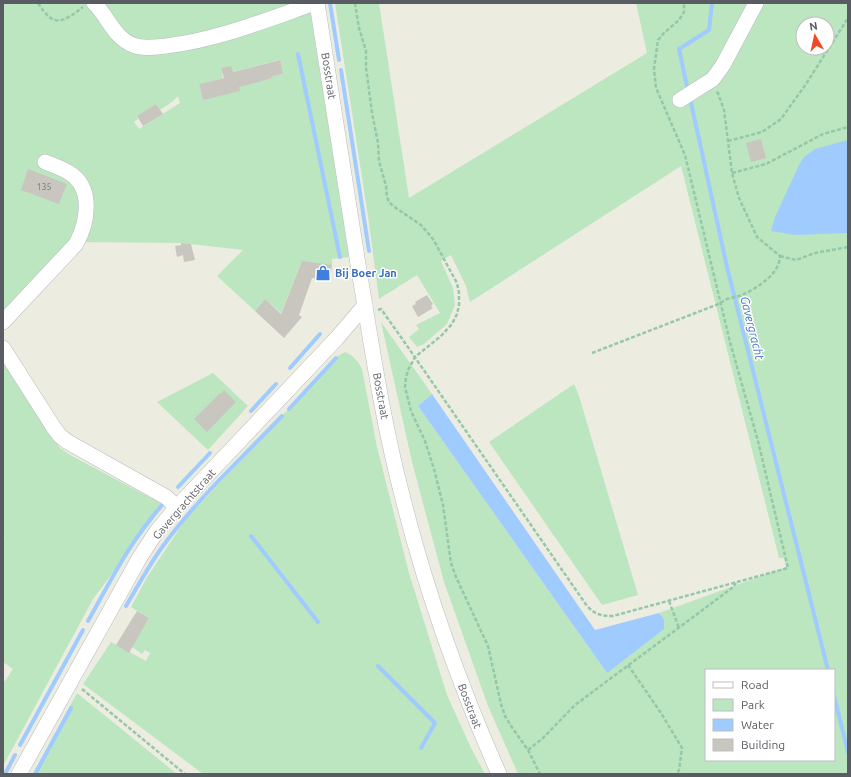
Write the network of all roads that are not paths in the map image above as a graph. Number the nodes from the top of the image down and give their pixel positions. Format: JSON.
{"nodes":[{"id":1,"x":316,"y":3,"type":"edge"},
{"id":2,"x":756,"y":3,"type":"edge"},
{"id":3,"x":89,"y":4,"type":"edge"},
{"id":4,"x":106,"y":9,"type":"edge"},
{"id":5,"x":680,"y":100,"type":"dead end"},
{"id":6,"x":45,"y":162,"type":"dead end"},
{"id":7,"x":366,"y":309,"type":"junction"},
{"id":8,"x":3,"y":322,"type":"edge"},
{"id":9,"x":3,"y":348,"type":"edge"},
{"id":10,"x":177,"y":507,"type":"junction"},
{"id":11,"x":19,"y":774,"type":"edge"},
{"id":12,"x":499,"y":774,"type":"edge"}],
"edges":[{"from":1,"to":4,"type":"street"},
{"from":1,"to":7,"type":"street","name":"Bosstraat"},
{"from":2,"to":5,"type":"street"},
{"from":3,"to":4,"type":"street"},
{"from":6,"to":8,"type":"street"},
{"from":7,"to":10,"type":"street","name":"Gavergrachtstraat"},
{"from":7,"to":12,"type":"street","name":"Bosstraat"},
{"from":9,"to":10,"type":"street"},
{"from":10,"to":11,"type":"street","name":"Gavergrachtstraat"}]}
